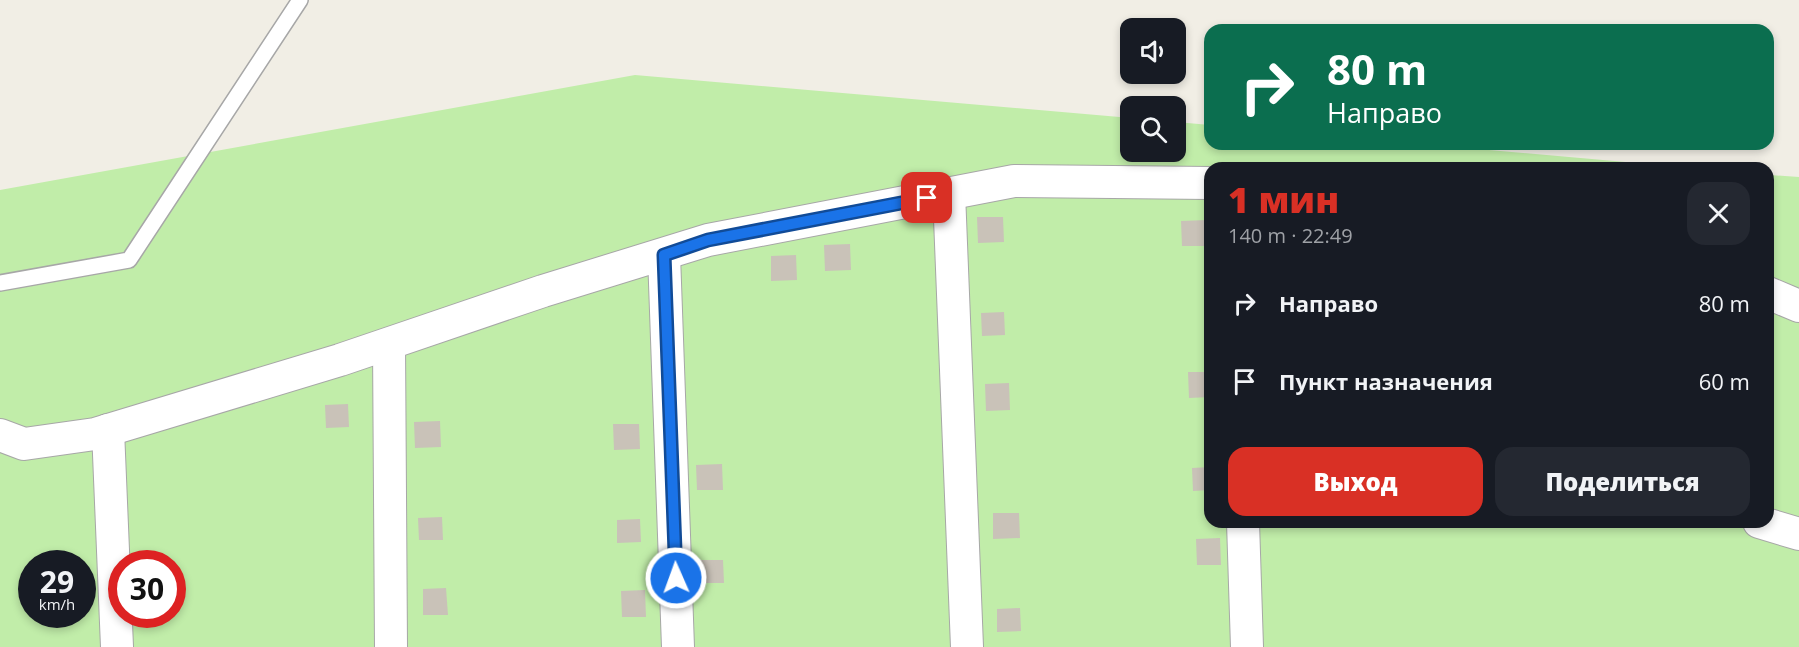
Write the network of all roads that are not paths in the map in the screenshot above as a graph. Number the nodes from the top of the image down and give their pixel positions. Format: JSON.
{"nodes":[{"id":1,"x":300,"y":0,"type":"edge"},
{"id":2,"x":1204,"y":183,"type":"edge"},
{"id":3,"x":949,"y":193,"type":"junction"},
{"id":4,"x":664,"y":255,"type":"junction"},
{"id":5,"x":0,"y":283,"type":"edge"},
{"id":6,"x":1774,"y":296,"type":"edge"},
{"id":7,"x":1799,"y":306,"type":"edge"},
{"id":8,"x":389,"y":344,"type":"junction"},
{"id":9,"x":108,"y":430,"type":"junction"},
{"id":10,"x":0,"y":435,"type":"edge"},
{"id":11,"x":1774,"y":526,"type":"edge"},
{"id":12,"x":1244,"y":528,"type":"edge"},
{"id":13,"x":1799,"y":534,"type":"edge"},
{"id":14,"x":117,"y":647,"type":"edge"},
{"id":15,"x":391,"y":647,"type":"edge"},
{"id":16,"x":678,"y":647,"type":"edge"},
{"id":17,"x":967,"y":647,"type":"edge"},
{"id":18,"x":1247,"y":647,"type":"edge"}],
"edges":[{"from":1,"to":5,"type":"lane"},
{"from":2,"to":3,"type":"street"},
{"from":3,"to":4,"type":"street"},
{"from":3,"to":17,"type":"street"},
{"from":4,"to":8,"type":"street"},
{"from":4,"to":16,"type":"street"},
{"from":6,"to":7,"type":"street"},
{"from":8,"to":9,"type":"street"},
{"from":8,"to":15,"type":"street"},
{"from":9,"to":10,"type":"street"},
{"from":9,"to":14,"type":"street"},
{"from":11,"to":13,"type":"street"},
{"from":12,"to":18,"type":"street"}]}
